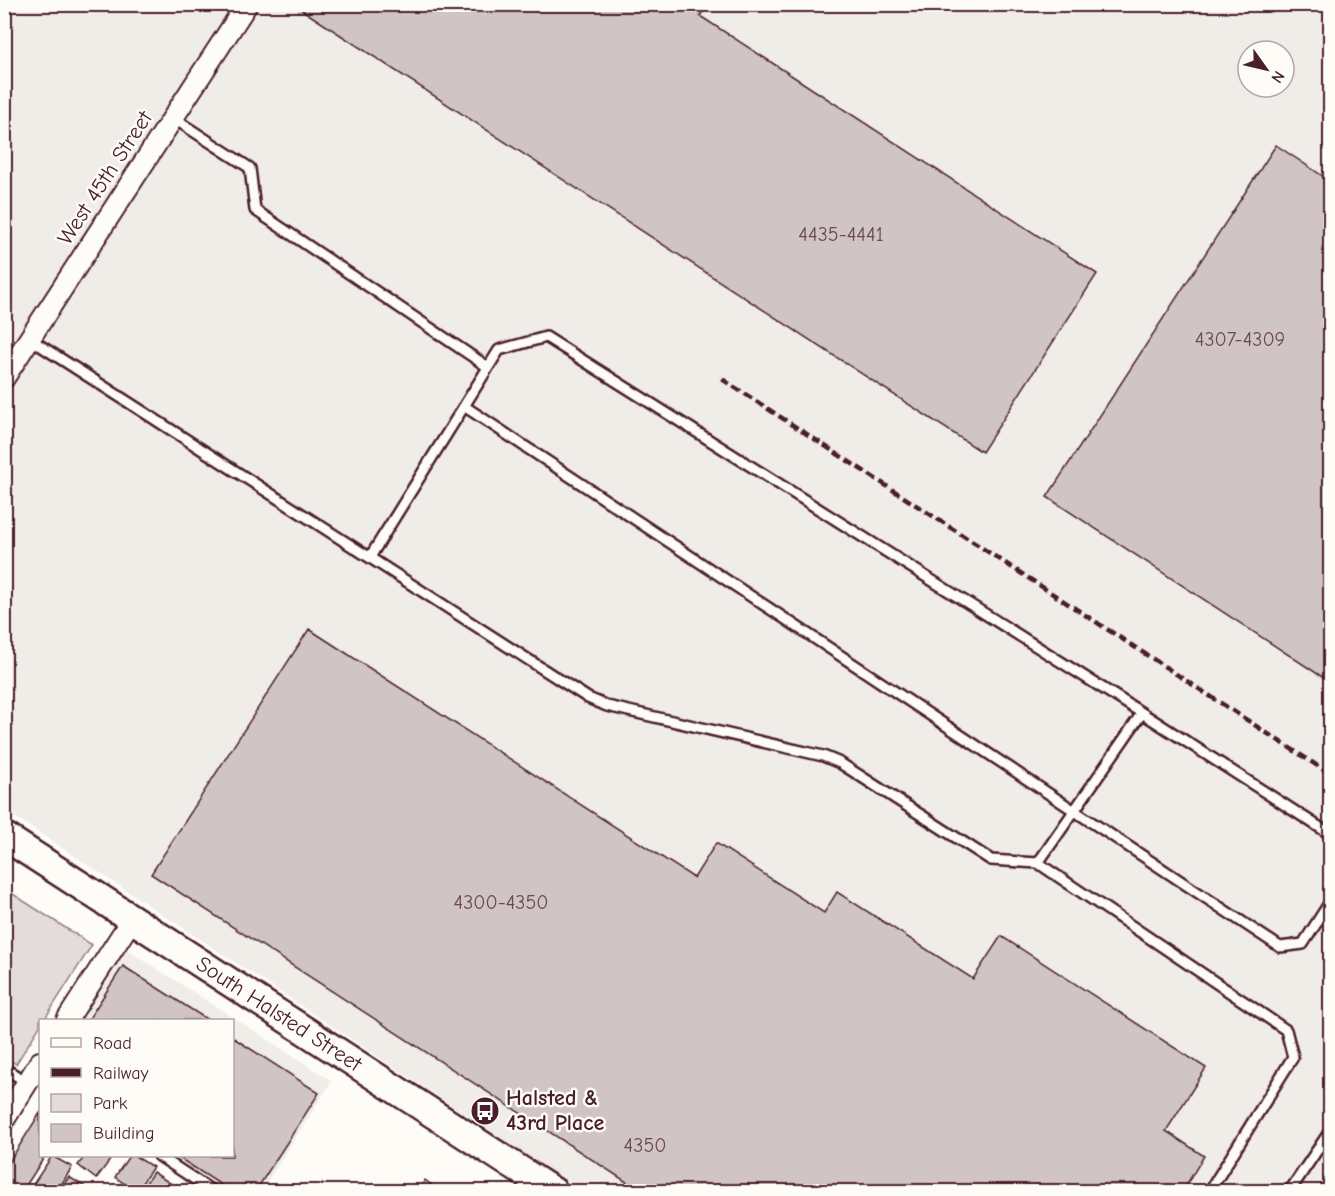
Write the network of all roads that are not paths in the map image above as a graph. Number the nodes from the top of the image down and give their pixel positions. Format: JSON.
{"nodes":[{"id":1,"x":246,"y":4,"type":"edge"},
{"id":2,"x":173,"y":118,"type":"junction"},
{"id":3,"x":30,"y":339,"type":"junction"},
{"id":4,"x":488,"y":367,"type":"junction"},
{"id":5,"x":4,"y":378,"type":"edge"},
{"id":6,"x":464,"y":406,"type":"junction"},
{"id":7,"x":370,"y":557,"type":"junction"},
{"id":8,"x":1142,"y":713,"type":"junction"},
{"id":9,"x":1075,"y":810,"type":"junction"},
{"id":10,"x":1330,"y":834,"type":"edge"},
{"id":11,"x":4,"y":836,"type":"edge"},
{"id":12,"x":1038,"y":863,"type":"junction"},
{"id":13,"x":1330,"y":902,"type":"edge"},
{"id":14,"x":132,"y":919,"type":"junction"},
{"id":15,"x":68,"y":1019,"type":"edge"},
{"id":16,"x":4,"y":1068,"type":"edge"},
{"id":17,"x":36,"y":1074,"type":"edge"},
{"id":18,"x":4,"y":1120,"type":"edge"},
{"id":19,"x":1330,"y":1131,"type":"edge"},
{"id":20,"x":162,"y":1157,"type":"edge"},
{"id":21,"x":214,"y":1191,"type":"edge"},
{"id":22,"x":554,"y":1191,"type":"edge"},
{"id":23,"x":1209,"y":1191,"type":"edge"},
{"id":24,"x":1288,"y":1191,"type":"edge"}],
"edges":[{"from":1,"to":2,"type":"street","name":"West 45th Street"},
{"from":2,"to":3,"type":"street","name":"West 45th Street"},
{"from":2,"to":4,"type":"lane"},
{"from":3,"to":5,"type":"street","name":"West 45th Street"},
{"from":3,"to":7,"type":"lane"},
{"from":4,"to":6,"type":"lane"},
{"from":4,"to":8,"type":"lane"},
{"from":6,"to":7,"type":"lane"},
{"from":6,"to":9,"type":"lane"},
{"from":7,"to":12,"type":"lane"},
{"from":8,"to":9,"type":"lane"},
{"from":8,"to":10,"type":"lane"},
{"from":9,"to":12,"type":"lane"},
{"from":9,"to":13,"type":"lane"},
{"from":11,"to":14,"type":"main road","name":"South Halsted Street"},
{"from":12,"to":23,"type":"lane"},
{"from":14,"to":15,"type":"street"},
{"from":14,"to":22,"type":"main road","name":"South Halsted Street"},
{"from":16,"to":17,"type":"lane"},
{"from":17,"to":18,"type":"street"},
{"from":19,"to":24,"type":"lane"},
{"from":20,"to":21,"type":"lane"}]}
